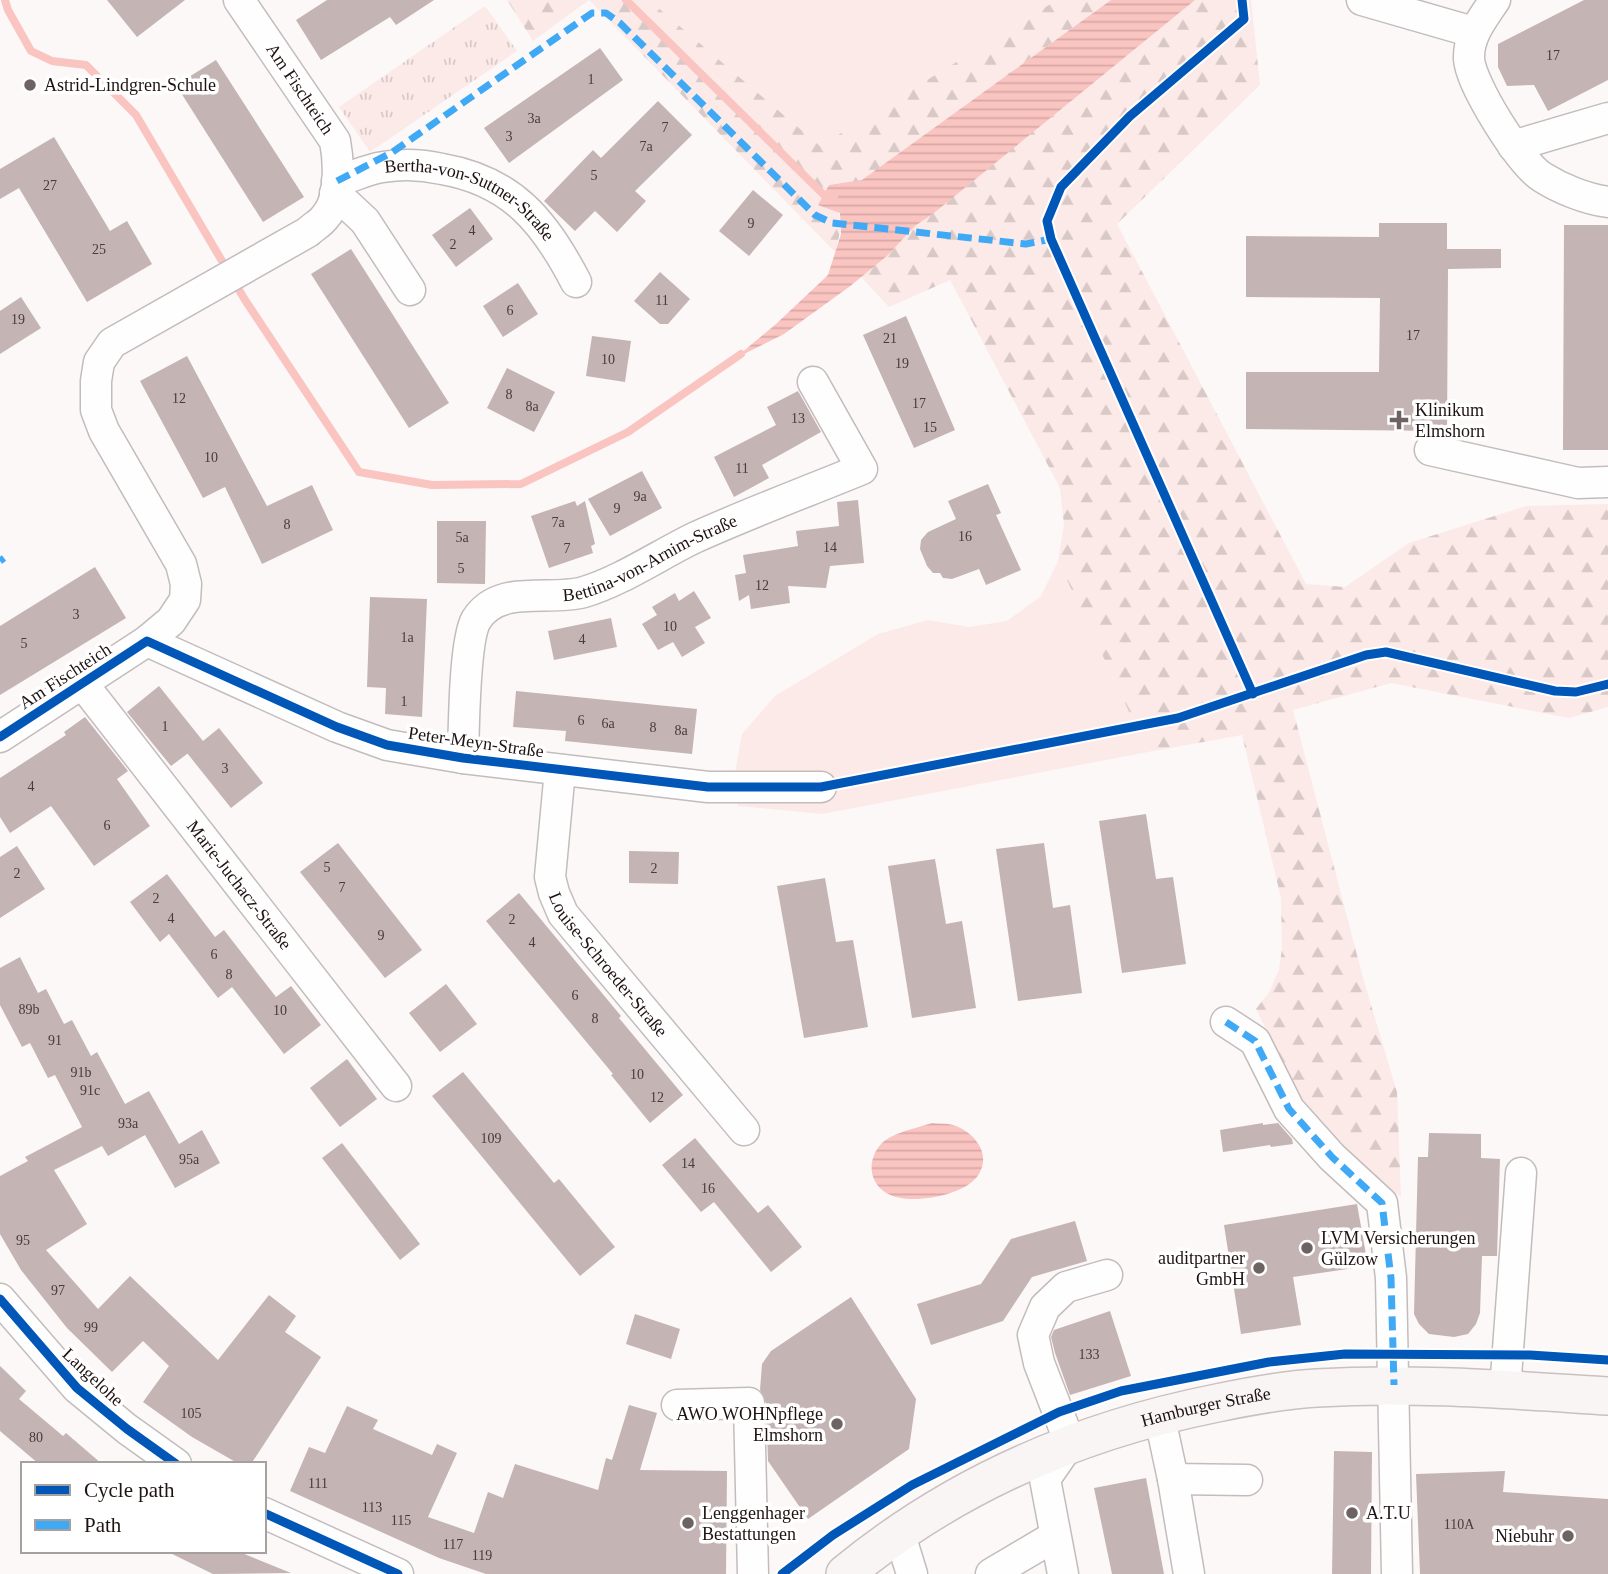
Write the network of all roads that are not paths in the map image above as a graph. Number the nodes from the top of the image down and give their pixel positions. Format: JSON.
{"nodes":[{"id":1,"x":239,"y":0,"type":"edge"},
{"id":2,"x":1362,"y":0,"type":"edge"},
{"id":3,"x":1495,"y":0,"type":"edge"},
{"id":4,"x":1474,"y":32,"type":"junction"},
{"id":5,"x":1608,"y":118,"type":"edge"},
{"id":6,"x":1513,"y":146,"type":"junction"},
{"id":7,"x":336,"y":187,"type":"junction"},
{"id":8,"x":1608,"y":202,"type":"edge"},
{"id":9,"x":576,"y":282,"type":"dead end"},
{"id":10,"x":410,"y":290,"type":"dead end"},
{"id":11,"x":813,"y":382,"type":"dead end"},
{"id":12,"x":1430,"y":450,"type":"dead end"},
{"id":13,"x":1608,"y":482,"type":"edge"},
{"id":14,"x":147,"y":641,"type":"junction"},
{"id":15,"x":82,"y":683,"type":"junction"},
{"id":16,"x":0,"y":737,"type":"edge"},
{"id":17,"x":463,"y":758,"type":"junction"},
{"id":18,"x":561,"y":770,"type":"junction"},
{"id":19,"x":821,"y":787,"type":"dead end"},
{"id":20,"x":1226,"y":1022,"type":"dead end"},
{"id":21,"x":396,"y":1086,"type":"dead end"},
{"id":22,"x":744,"y":1130,"type":"dead end"},
{"id":23,"x":1521,"y":1173,"type":"dead end"},
{"id":24,"x":1107,"y":1275,"type":"dead end"},
{"id":25,"x":0,"y":1299,"type":"edge"},
{"id":26,"x":1394,"y":1385,"type":"junction"},
{"id":27,"x":1505,"y":1390,"type":"junction"},
{"id":28,"x":1608,"y":1396,"type":"edge"},
{"id":29,"x":677,"y":1405,"type":"dead end"},
{"id":30,"x":1159,"y":1414,"type":"junction"},
{"id":31,"x":1070,"y":1443,"type":"junction"},
{"id":32,"x":173,"y":1462,"type":"edge"},
{"id":33,"x":1173,"y":1479,"type":"junction"},
{"id":34,"x":1247,"y":1480,"type":"dead end"},
{"id":35,"x":266,"y":1514,"type":"edge"},
{"id":36,"x":899,"y":1532,"type":"junction"},
{"id":37,"x":1055,"y":1536,"type":"junction"},
{"id":38,"x":854,"y":1571,"type":"edge"},
{"id":39,"x":398,"y":1574,"type":"edge"},
{"id":40,"x":753,"y":1574,"type":"edge"},
{"id":41,"x":912,"y":1574,"type":"edge"},
{"id":42,"x":991,"y":1574,"type":"edge"},
{"id":43,"x":1063,"y":1574,"type":"edge"},
{"id":44,"x":1189,"y":1574,"type":"edge"},
{"id":45,"x":1397,"y":1574,"type":"edge"}],
"edges":[{"from":1,"to":7,"type":"street","name":"Am Fischteich"},
{"from":2,"to":4,"type":"street"},
{"from":3,"to":4,"type":"street"},
{"from":4,"to":6,"type":"street"},
{"from":5,"to":6,"type":"street"},
{"from":6,"to":8,"type":"street"},
{"from":7,"to":9,"type":"street","name":"Bertha-von-Suttner-Straße"},
{"from":7,"to":10,"type":"street"},
{"from":7,"to":14,"type":"street","name":"Am Fischteich"},
{"from":11,"to":17,"type":"street","name":"Bettina-von-Arnim-Straße"},
{"from":12,"to":13,"type":"street"},
{"from":14,"to":15,"type":"street","name":"Am Fischteich"},
{"from":14,"to":17,"type":"street","name":"Peter-Meyn-Straße"},
{"from":15,"to":16,"type":"street","name":"Am Fischteich"},
{"from":15,"to":21,"type":"street","name":"Marie-Juchacz-Straße"},
{"from":17,"to":18,"type":"street","name":"Peter-Meyn-Straße"},
{"from":18,"to":19,"type":"street","name":"Peter-Meyn-Straße"},
{"from":18,"to":22,"type":"street","name":"Louise-Schroeder-Straße"},
{"from":20,"to":26,"type":"street"},
{"from":23,"to":27,"type":"street"},
{"from":24,"to":31,"type":"street"},
{"from":25,"to":32,"type":"street","name":"Langelohe"},
{"from":26,"to":27,"type":"main road","name":"Hamburger Straße"},
{"from":26,"to":30,"type":"main road","name":"Hamburger Straße"},
{"from":26,"to":45,"type":"street"},
{"from":27,"to":28,"type":"main road","name":"Hamburger Straße"},
{"from":29,"to":40,"type":"street"},
{"from":30,"to":31,"type":"main road","name":"Hamburger Straße"},
{"from":30,"to":33,"type":"street"},
{"from":31,"to":36,"type":"main road","name":"Hamburger Straße"},
{"from":31,"to":37,"type":"street"},
{"from":33,"to":34,"type":"street"},
{"from":33,"to":44,"type":"street"},
{"from":35,"to":39,"type":"street"},
{"from":36,"to":38,"type":"main road","name":"Hamburger Straße"},
{"from":36,"to":41,"type":"street"},
{"from":37,"to":42,"type":"street"},
{"from":37,"to":43,"type":"street"}]}
